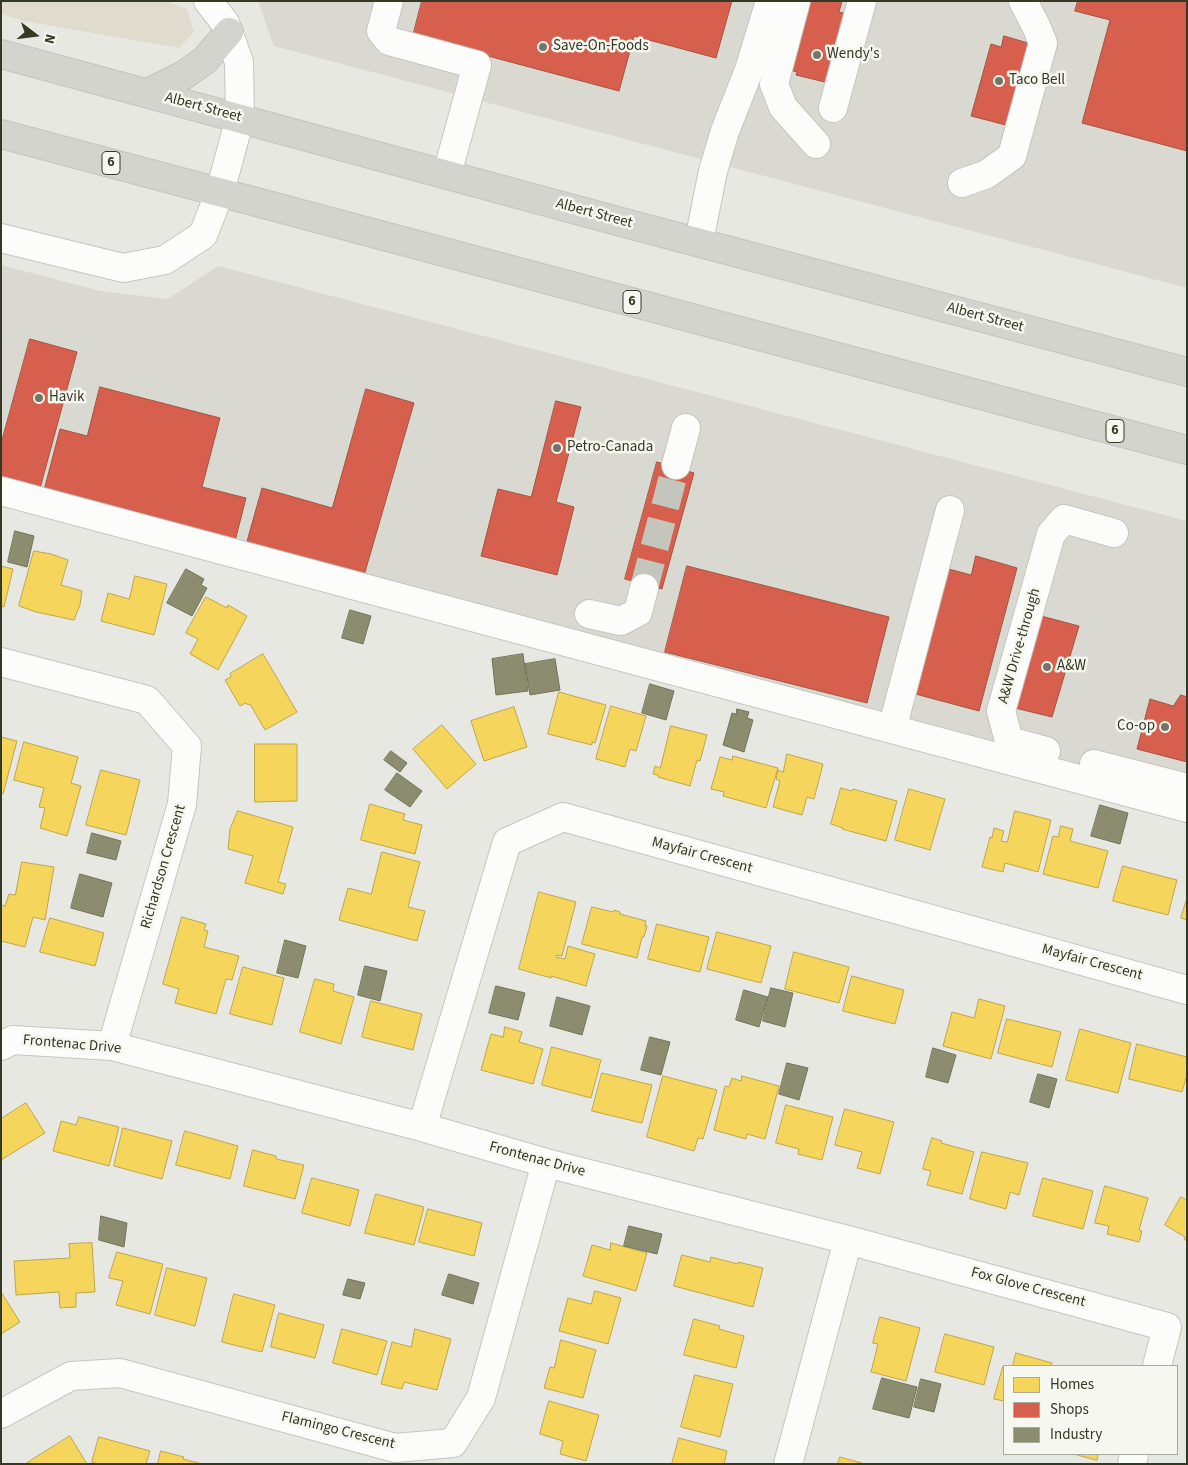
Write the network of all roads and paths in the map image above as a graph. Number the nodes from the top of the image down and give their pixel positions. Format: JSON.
{"nodes":[{"id":1,"x":208,"y":1,"type":"edge"},
{"id":2,"x":389,"y":1,"type":"edge"},
{"id":3,"x":770,"y":1,"type":"edge"},
{"id":4,"x":796,"y":1,"type":"edge"},
{"id":5,"x":862,"y":1,"type":"edge"},
{"id":6,"x":1023,"y":1,"type":"edge"},
{"id":7,"x":229,"y":32,"type":"junction"},
{"id":8,"x":1,"y":54,"type":"edge"},
{"id":9,"x":148,"y":94,"type":"junction"},
{"id":10,"x":832,"y":108,"type":"dead end"},
{"id":11,"x":240,"y":118,"type":"junction"},
{"id":12,"x":1,"y":134,"type":"edge"},
{"id":13,"x":816,"y":144,"type":"dead end"},
{"id":14,"x":447,"y":174,"type":"junction"},
{"id":15,"x":962,"y":183,"type":"dead end"},
{"id":16,"x":220,"y":192,"type":"junction"},
{"id":17,"x":1,"y":238,"type":"edge"},
{"id":18,"x":699,"y":241,"type":"junction"},
{"id":19,"x":1187,"y":372,"type":"edge"},
{"id":20,"x":686,"y":428,"type":"dead end"},
{"id":21,"x":1187,"y":450,"type":"edge"},
{"id":22,"x":676,"y":465,"type":"tunnel mouth"},
{"id":23,"x":1,"y":491,"type":"edge"},
{"id":24,"x":950,"y":510,"type":"dead end"},
{"id":25,"x":1114,"y":533,"type":"dead end"},
{"id":26,"x":644,"y":588,"type":"tunnel mouth"},
{"id":27,"x":589,"y":614,"type":"dead end"},
{"id":28,"x":1,"y":662,"type":"edge"},
{"id":29,"x":892,"y":729,"type":"junction"},
{"id":30,"x":1186,"y":792,"type":"edge"},
{"id":31,"x":1187,"y":990,"type":"edge"},
{"id":32,"x":1,"y":1046,"type":"edge"},
{"id":33,"x":112,"y":1046,"type":"junction"},
{"id":34,"x":422,"y":1128,"type":"junction"},
{"id":35,"x":546,"y":1163,"type":"junction"},
{"id":36,"x":848,"y":1240,"type":"junction"},
{"id":37,"x":1157,"y":1365,"type":"edge"},
{"id":38,"x":1,"y":1414,"type":"edge"},
{"id":39,"x":788,"y":1464,"type":"edge"}],
"edges":[{"from":1,"to":7,"type":"street"},
{"from":2,"to":14,"type":"street"},
{"from":3,"to":18,"type":"street"},
{"from":4,"to":13,"type":"street"},
{"from":5,"to":10,"type":"street"},
{"from":6,"to":15,"type":"street"},
{"from":7,"to":9,"type":"main road"},
{"from":7,"to":11,"type":"street"},
{"from":8,"to":9,"type":"main road","name":"Albert Street"},
{"from":9,"to":11,"type":"main road","name":"Albert Street"},
{"from":11,"to":14,"type":"main road","name":"Albert Street"},
{"from":11,"to":16,"type":"street"},
{"from":12,"to":16,"type":"main road","number":"6"},
{"from":14,"to":18,"type":"main road","name":"Albert Street"},
{"from":16,"to":17,"type":"street"},
{"from":16,"to":21,"type":"main road","number":"6"},
{"from":18,"to":19,"type":"main road","name":"Albert Street"},
{"from":20,"to":22,"type":"street"},
{"from":23,"to":29,"type":"street"},
{"from":24,"to":29,"type":"street"},
{"from":25,"to":30,"type":"street","name":"A&W Drive-through"},
{"from":26,"to":27,"type":"street"},
{"from":28,"to":33,"type":"street","name":"Richardson Crescent"},
{"from":29,"to":30,"type":"street"},
{"from":31,"to":34,"type":"street","name":"Mayfair Crescent"},
{"from":32,"to":33,"type":"street","name":"Frontenac Drive"},
{"from":33,"to":34,"type":"street","name":"Frontenac Drive"},
{"from":34,"to":35,"type":"street","name":"Frontenac Drive"},
{"from":35,"to":36,"type":"street","name":"Frontenac Drive"},
{"from":35,"to":38,"type":"street","name":"Flamingo Crescent"},
{"from":36,"to":37,"type":"street","name":"Fox Glove Crescent"},
{"from":36,"to":39,"type":"street"}]}
